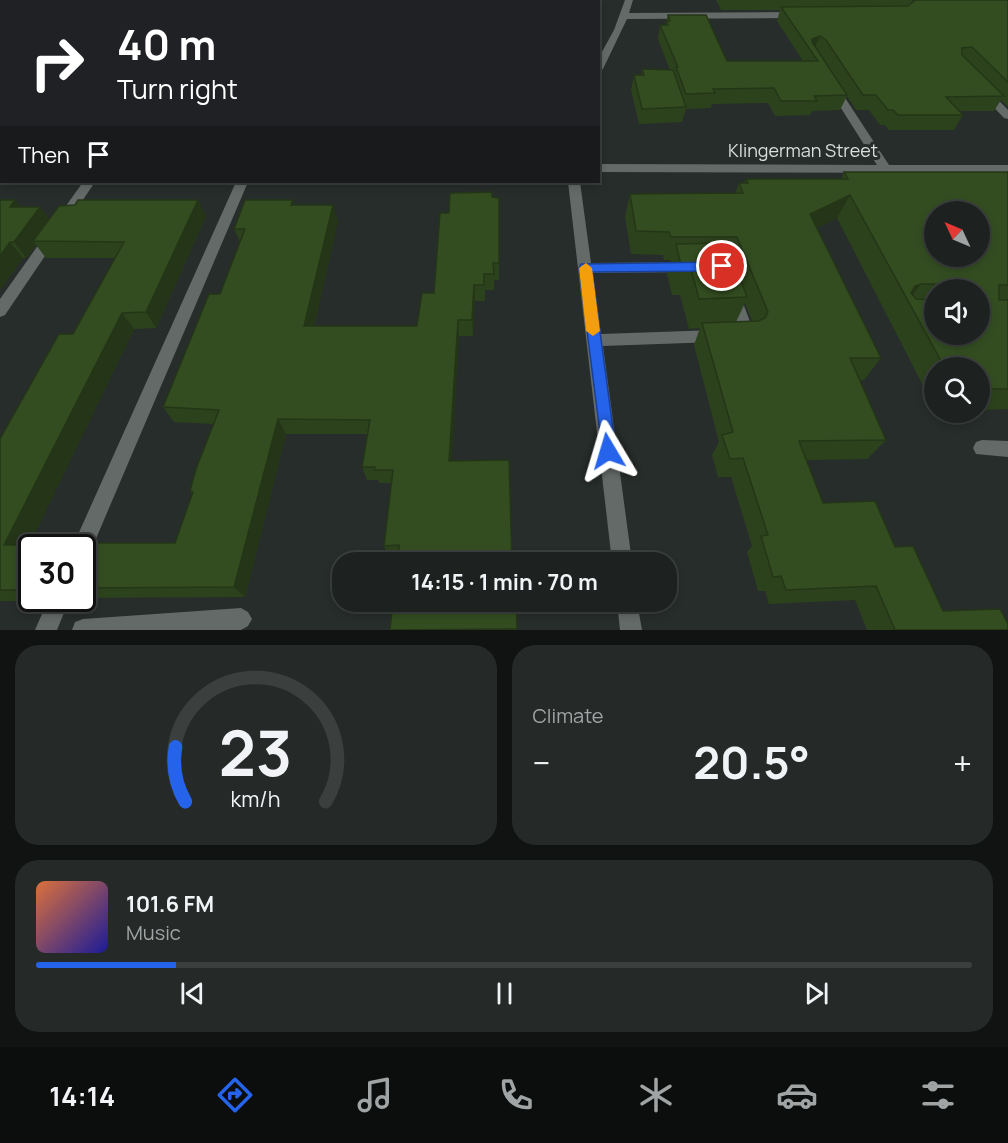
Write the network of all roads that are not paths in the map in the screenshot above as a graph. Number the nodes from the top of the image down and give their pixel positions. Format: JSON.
{"nodes":[{"id":1,"x":629,"y":0,"type":"edge"},
{"id":2,"x":809,"y":15,"type":"edge"},
{"id":3,"x":625,"y":16,"type":"junction"},
{"id":4,"x":600,"y":65,"type":"edge"},
{"id":5,"x":825,"y":74,"type":"edge"},
{"id":6,"x":975,"y":82,"type":"edge"},
{"id":7,"x":1008,"y":116,"type":"edge"},
{"id":8,"x":600,"y":168,"type":"edge"},
{"id":9,"x":886,"y":169,"type":"junction"},
{"id":10,"x":1008,"y":169,"type":"edge"},
{"id":11,"x":88,"y":183,"type":"edge"},
{"id":12,"x":242,"y":183,"type":"edge"},
{"id":13,"x":574,"y":183,"type":"edge"},
{"id":14,"x":700,"y":267,"type":"edge"},
{"id":15,"x":585,"y":268,"type":"junction"},
{"id":16,"x":729,"y":286,"type":"edge"},
{"id":17,"x":0,"y":311,"type":"edge"},
{"id":18,"x":594,"y":340,"type":"junction"},
{"id":19,"x":982,"y":448,"type":"dead end"},
{"id":20,"x":1008,"y":449,"type":"edge"},
{"id":21,"x":88,"y":534,"type":"edge"},
{"id":22,"x":621,"y":552,"type":"edge"},
{"id":23,"x":54,"y":612,"type":"edge"},
{"id":24,"x":628,"y":612,"type":"edge"},
{"id":25,"x":241,"y":619,"type":"dead end"},
{"id":26,"x":46,"y":630,"type":"edge"},
{"id":27,"x":83,"y":630,"type":"edge"},
{"id":28,"x":631,"y":630,"type":"edge"}],
"edges":[{"from":1,"to":3,"type":"street"},
{"from":2,"to":3,"type":"street"},
{"from":3,"to":4,"type":"street"},
{"from":5,"to":9,"type":"street"},
{"from":6,"to":7,"type":"street"},
{"from":8,"to":9,"type":"street","name":"Klingerman Street"},
{"from":9,"to":10,"type":"street","name":"Klingerman Street"},
{"from":11,"to":17,"type":"street"},
{"from":12,"to":21,"type":"street"},
{"from":13,"to":15,"type":"street"},
{"from":14,"to":15,"type":"street"},
{"from":15,"to":18,"type":"street"},
{"from":16,"to":18,"type":"street"},
{"from":18,"to":22,"type":"street"},
{"from":19,"to":20,"type":"street"},
{"from":23,"to":26,"type":"street"},
{"from":24,"to":28,"type":"street"},
{"from":25,"to":27,"type":"street"}]}
